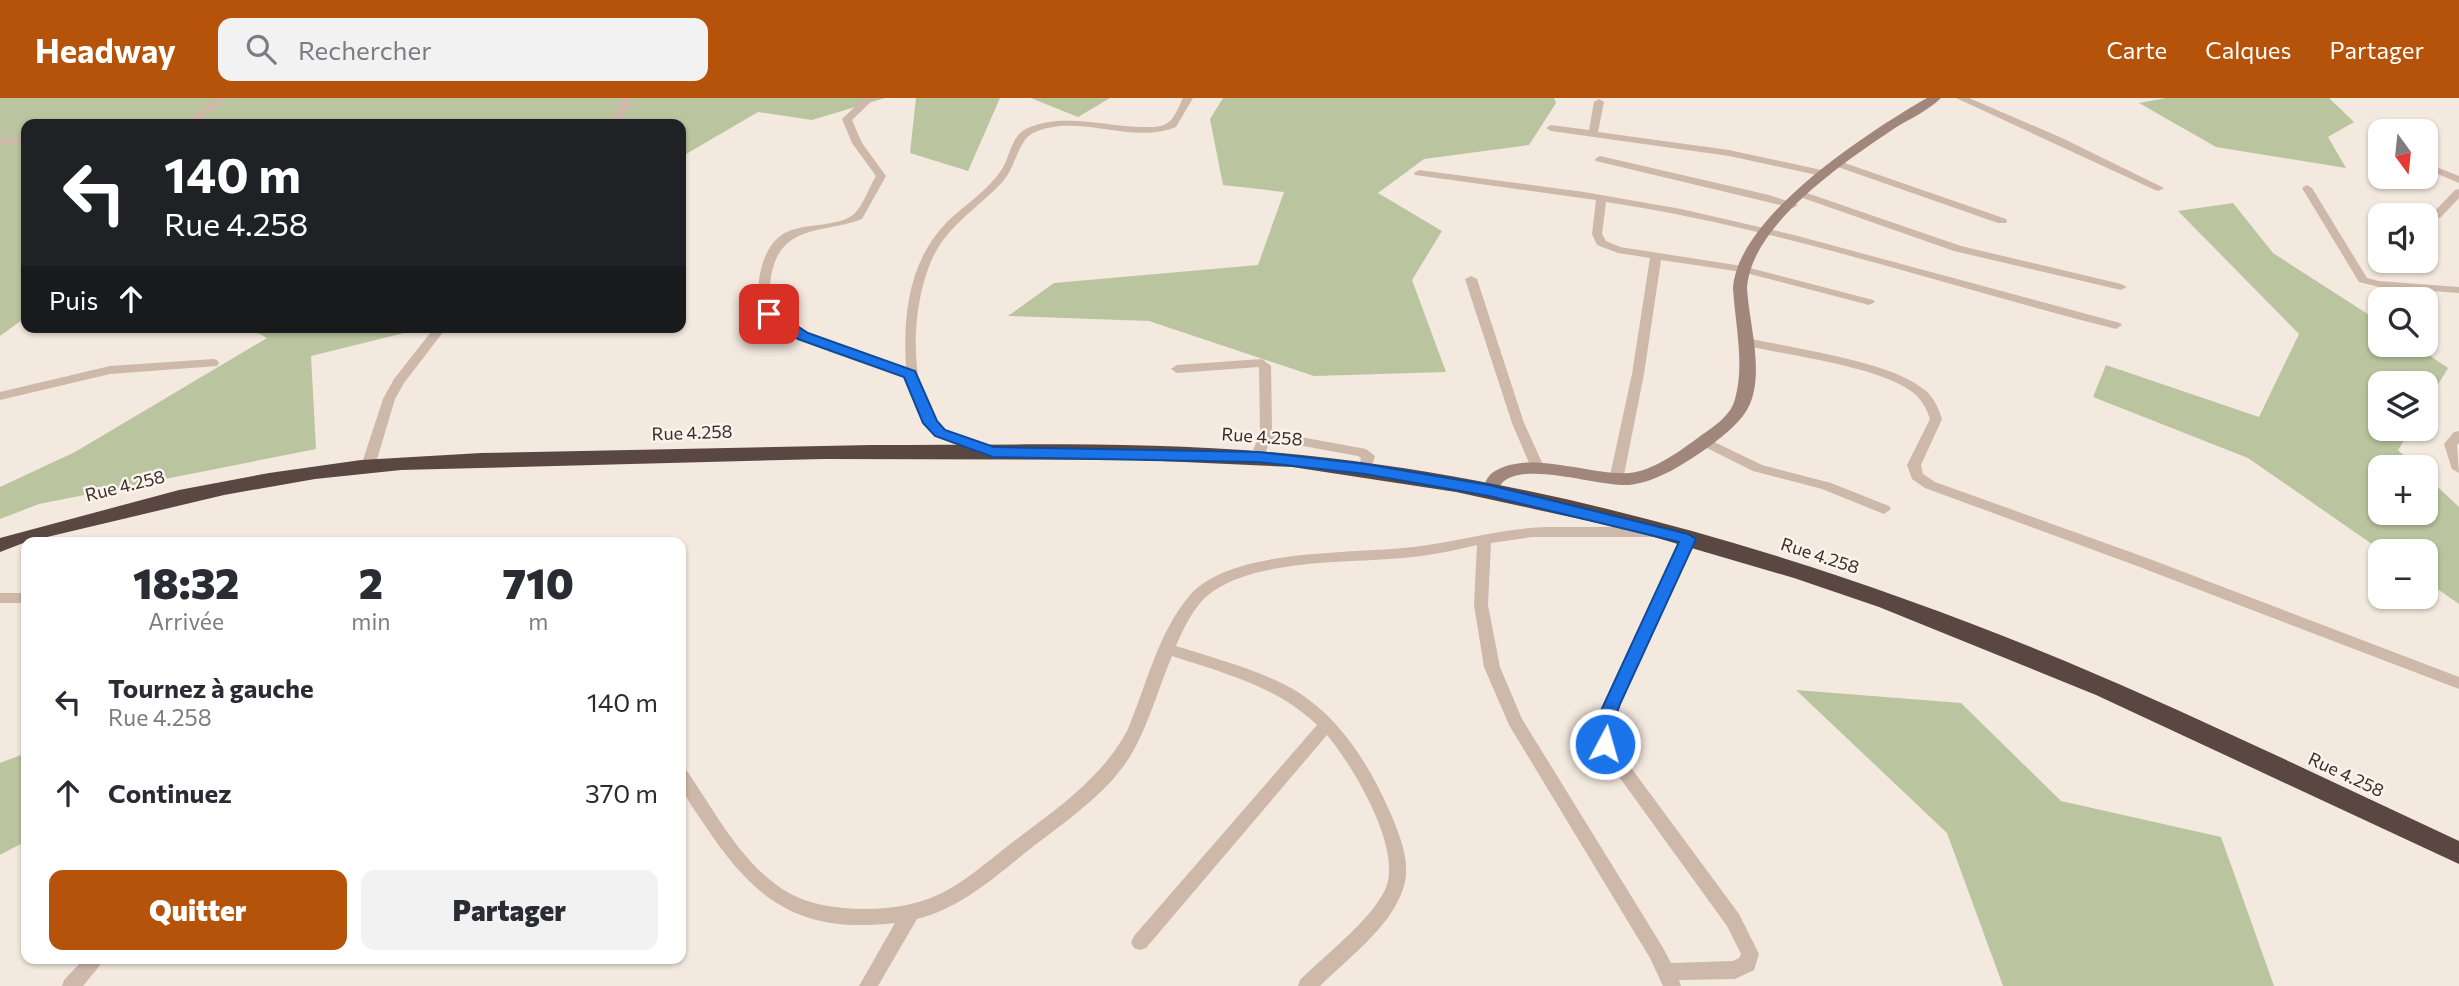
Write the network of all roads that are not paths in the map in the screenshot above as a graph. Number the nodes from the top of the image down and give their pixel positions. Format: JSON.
{"nodes":[{"id":1,"x":223,"y":98,"type":"edge"},
{"id":2,"x":627,"y":98,"type":"edge"},
{"id":3,"x":870,"y":98,"type":"edge"},
{"id":4,"x":1188,"y":98,"type":"edge"},
{"id":5,"x":1935,"y":98,"type":"edge"},
{"id":6,"x":1961,"y":98,"type":"edge"},
{"id":7,"x":1599,"y":102,"type":"dead end"},
{"id":8,"x":195,"y":119,"type":"edge"},
{"id":9,"x":616,"y":119,"type":"edge"},
{"id":10,"x":1551,"y":128,"type":"dead end"},
{"id":11,"x":1593,"y":134,"type":"junction"},
{"id":12,"x":21,"y":140,"type":"edge"},
{"id":13,"x":0,"y":142,"type":"edge"},
{"id":14,"x":1600,"y":159,"type":"dead end"},
{"id":15,"x":1839,"y":164,"type":"junction"},
{"id":16,"x":2438,"y":171,"type":"edge"},
{"id":17,"x":1419,"y":173,"type":"dead end"},
{"id":18,"x":1826,"y":174,"type":"junction"},
{"id":19,"x":2459,"y":180,"type":"edge"},
{"id":20,"x":2159,"y":188,"type":"dead end"},
{"id":21,"x":2307,"y":188,"type":"dead end"},
{"id":22,"x":2459,"y":192,"type":"edge"},
{"id":23,"x":1601,"y":200,"type":"junction"},
{"id":24,"x":1798,"y":200,"type":"junction"},
{"id":25,"x":2438,"y":214,"type":"edge"},
{"id":26,"x":2002,"y":222,"type":"dead end"},
{"id":27,"x":1763,"y":231,"type":"junction"},
{"id":28,"x":1656,"y":256,"type":"junction"},
{"id":29,"x":1742,"y":269,"type":"junction"},
{"id":30,"x":1471,"y":279,"type":"dead end"},
{"id":31,"x":2121,"y":287,"type":"dead end"},
{"id":32,"x":2459,"y":290,"type":"edge"},
{"id":33,"x":1869,"y":302,"type":"dead end"},
{"id":34,"x":2116,"y":325,"type":"dead end"},
{"id":35,"x":436,"y":333,"type":"edge"},
{"id":36,"x":1747,"y":342,"type":"junction"},
{"id":37,"x":213,"y":363,"type":"dead end"},
{"id":38,"x":1177,"y":369,"type":"dead end"},
{"id":39,"x":910,"y":374,"type":"junction"},
{"id":40,"x":0,"y":396,"type":"edge"},
{"id":41,"x":1266,"y":431,"type":"junction"},
{"id":42,"x":2459,"y":435,"type":"edge"},
{"id":43,"x":1704,"y":441,"type":"junction"},
{"id":44,"x":993,"y":452,"type":"junction"},
{"id":45,"x":1258,"y":457,"type":"junction"},
{"id":46,"x":368,"y":466,"type":"junction"},
{"id":47,"x":1365,"y":469,"type":"junction"},
{"id":48,"x":1538,"y":469,"type":"junction"},
{"id":49,"x":2459,"y":469,"type":"edge"},
{"id":50,"x":1616,"y":480,"type":"junction"},
{"id":51,"x":1489,"y":491,"type":"junction"},
{"id":52,"x":1884,"y":509,"type":"dead end"},
{"id":53,"x":1663,"y":532,"type":"junction"},
{"id":54,"x":30,"y":537,"type":"edge"},
{"id":55,"x":21,"y":539,"type":"edge"},
{"id":56,"x":1688,"y":539,"type":"junction"},
{"id":57,"x":1484,"y":540,"type":"junction"},
{"id":58,"x":0,"y":545,"type":"edge"},
{"id":59,"x":0,"y":598,"type":"edge"},
{"id":60,"x":21,"y":598,"type":"edge"},
{"id":61,"x":1168,"y":649,"type":"junction"},
{"id":62,"x":2459,"y":683,"type":"edge"},
{"id":63,"x":1326,"y":725,"type":"junction"},
{"id":64,"x":686,"y":783,"type":"edge"},
{"id":65,"x":2459,"y":853,"type":"edge"},
{"id":66,"x":912,"y":911,"type":"junction"},
{"id":67,"x":1140,"y":942,"type":"dead end"},
{"id":68,"x":91,"y":964,"type":"edge"},
{"id":69,"x":1670,"y":979,"type":"edge"},
{"id":70,"x":71,"y":986,"type":"edge"},
{"id":71,"x":868,"y":986,"type":"edge"},
{"id":72,"x":1307,"y":986,"type":"edge"}],
"edges":[{"from":1,"to":8,"type":"street"},
{"from":2,"to":9,"type":"street"},
{"from":3,"to":39,"type":"street"},
{"from":4,"to":39,"type":"street"},
{"from":5,"to":15,"type":"street"},
{"from":6,"to":20,"type":"street"},
{"from":7,"to":11,"type":"street"},
{"from":10,"to":11,"type":"street"},
{"from":11,"to":18,"type":"street"},
{"from":12,"to":13,"type":"street"},
{"from":14,"to":24,"type":"street"},
{"from":15,"to":18,"type":"street"},
{"from":15,"to":26,"type":"street"},
{"from":16,"to":19,"type":"street"},
{"from":17,"to":23,"type":"street"},
{"from":18,"to":24,"type":"street"},
{"from":21,"to":32,"type":"street"},
{"from":22,"to":25,"type":"street"},
{"from":23,"to":27,"type":"street"},
{"from":23,"to":28,"type":"street"},
{"from":24,"to":27,"type":"street"},
{"from":24,"to":31,"type":"street"},
{"from":27,"to":29,"type":"street"},
{"from":27,"to":34,"type":"street"},
{"from":28,"to":29,"type":"street"},
{"from":28,"to":50,"type":"street"},
{"from":29,"to":33,"type":"street"},
{"from":29,"to":36,"type":"street"},
{"from":30,"to":48,"type":"street"},
{"from":35,"to":46,"type":"street"},
{"from":36,"to":43,"type":"street"},
{"from":36,"to":62,"type":"street"},
{"from":37,"to":40,"type":"street"},
{"from":38,"to":41,"type":"street"},
{"from":39,"to":44,"type":"street"},
{"from":41,"to":45,"type":"street"},
{"from":41,"to":47,"type":"street"},
{"from":42,"to":49,"type":"street"},
{"from":43,"to":50,"type":"street"},
{"from":43,"to":52,"type":"street"},
{"from":44,"to":45,"type":"highway","name":"Rue 4.258"},
{"from":44,"to":46,"type":"highway","name":"Rue 4.258"},
{"from":45,"to":47,"type":"highway","name":"Rue 4.258"},
{"from":46,"to":54,"type":"highway","name":"Rue 4.258"},
{"from":47,"to":51,"type":"highway","name":"Rue 4.258"},
{"from":48,"to":50,"type":"street"},
{"from":48,"to":51,"type":"street"},
{"from":51,"to":53,"type":"highway","name":"Rue 4.258"},
{"from":53,"to":56,"type":"highway","name":"Rue 4.258"},
{"from":53,"to":57,"type":"street"},
{"from":55,"to":58,"type":"highway","name":"Rue 4.258"},
{"from":56,"to":65,"type":"highway","name":"Rue 4.258"},
{"from":56,"to":69,"type":"street"},
{"from":57,"to":61,"type":"street"},
{"from":57,"to":69,"type":"street"},
{"from":59,"to":60,"type":"street"},
{"from":61,"to":63,"type":"street"},
{"from":61,"to":66,"type":"street"},
{"from":63,"to":67,"type":"street"},
{"from":63,"to":72,"type":"street"},
{"from":64,"to":66,"type":"street"},
{"from":66,"to":71,"type":"street"},
{"from":68,"to":70,"type":"street"}]}
